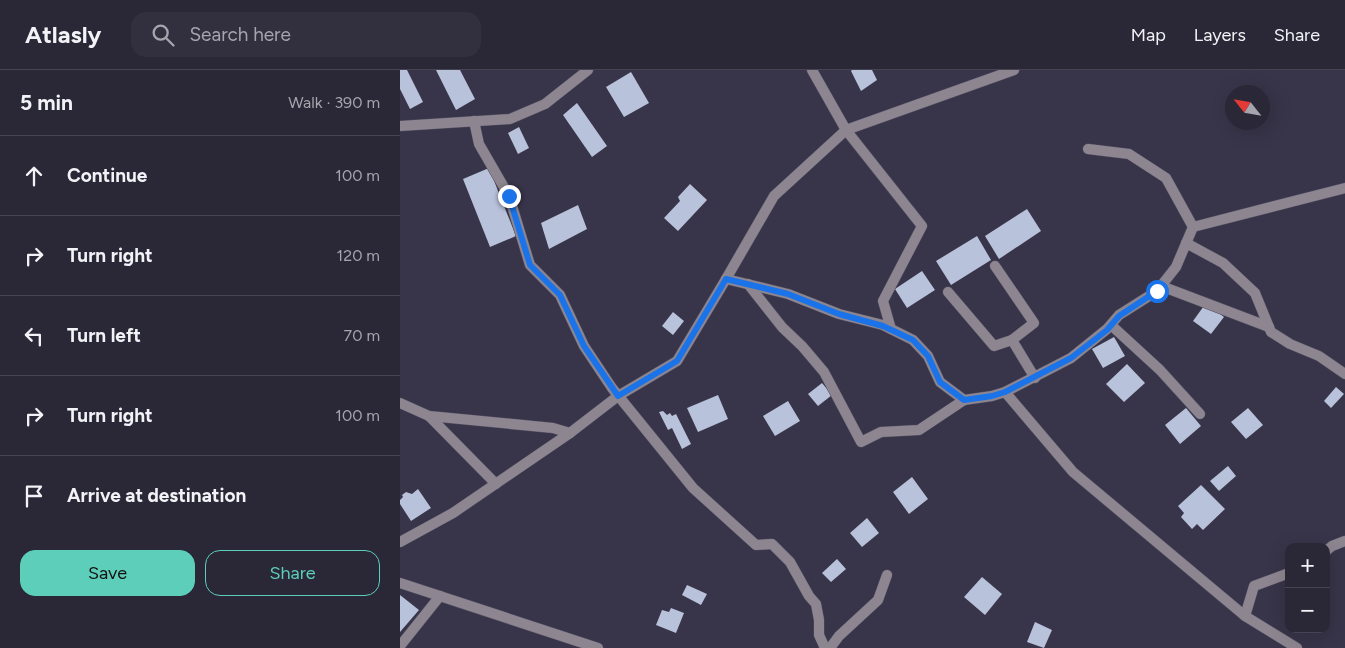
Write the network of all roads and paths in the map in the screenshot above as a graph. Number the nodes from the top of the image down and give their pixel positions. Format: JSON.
{"nodes":[{"id":1,"x":588,"y":70,"type":"edge"},
{"id":2,"x":812,"y":70,"type":"edge"},
{"id":3,"x":1014,"y":70,"type":"edge"},
{"id":4,"x":474,"y":121,"type":"junction"},
{"id":5,"x":400,"y":126,"type":"edge"},
{"id":6,"x":846,"y":130,"type":"junction"},
{"id":7,"x":1088,"y":149,"type":"dead end"},
{"id":8,"x":1345,"y":188,"type":"edge"},
{"id":9,"x":1193,"y":227,"type":"junction"},
{"id":10,"x":1186,"y":243,"type":"junction"},
{"id":11,"x":995,"y":266,"type":"dead end"},
{"id":12,"x":726,"y":279,"type":"junction"},
{"id":13,"x":748,"y":284,"type":"junction"},
{"id":14,"x":1161,"y":286,"type":"junction"},
{"id":15,"x":948,"y":292,"type":"dead end"},
{"id":16,"x":1111,"y":325,"type":"junction"},
{"id":17,"x":1269,"y":327,"type":"junction"},
{"id":18,"x":891,"y":329,"type":"junction"},
{"id":19,"x":1012,"y":340,"type":"junction"},
{"id":20,"x":1345,"y":374,"type":"edge"},
{"id":21,"x":1034,"y":378,"type":"junction"},
{"id":22,"x":1005,"y":392,"type":"junction"},
{"id":23,"x":618,"y":396,"type":"junction"},
{"id":24,"x":964,"y":400,"type":"junction"},
{"id":25,"x":400,"y":403,"type":"edge"},
{"id":26,"x":1200,"y":414,"type":"dead end"},
{"id":27,"x":429,"y":416,"type":"junction"},
{"id":28,"x":570,"y":433,"type":"junction"},
{"id":29,"x":496,"y":484,"type":"junction"},
{"id":30,"x":1345,"y":541,"type":"edge"},
{"id":31,"x":400,"y":542,"type":"edge"},
{"id":32,"x":1330,"y":548,"type":"edge"},
{"id":33,"x":1285,"y":574,"type":"edge"},
{"id":34,"x":886,"y":575,"type":"dead end"},
{"id":35,"x":400,"y":582,"type":"edge"},
{"id":36,"x":440,"y":596,"type":"junction"},
{"id":37,"x":1245,"y":616,"type":"junction"},
{"id":38,"x":400,"y":646,"type":"edge"},
{"id":39,"x":598,"y":648,"type":"edge"},
{"id":40,"x":825,"y":648,"type":"edge"},
{"id":41,"x":830,"y":648,"type":"edge"},
{"id":42,"x":1298,"y":648,"type":"edge"}],
"edges":[{"from":1,"to":4,"type":"street"},
{"from":2,"to":6,"type":"street"},
{"from":3,"to":6,"type":"street"},
{"from":4,"to":5,"type":"street"},
{"from":4,"to":23,"type":"street"},
{"from":6,"to":12,"type":"street"},
{"from":6,"to":18,"type":"street"},
{"from":7,"to":9,"type":"street"},
{"from":8,"to":9,"type":"street"},
{"from":9,"to":10,"type":"street"},
{"from":10,"to":14,"type":"street"},
{"from":10,"to":17,"type":"street"},
{"from":11,"to":19,"type":"street"},
{"from":12,"to":13,"type":"street"},
{"from":12,"to":23,"type":"street"},
{"from":13,"to":18,"type":"street"},
{"from":13,"to":24,"type":"street"},
{"from":14,"to":16,"type":"street"},
{"from":14,"to":17,"type":"street"},
{"from":15,"to":19,"type":"street"},
{"from":16,"to":21,"type":"street"},
{"from":16,"to":26,"type":"street"},
{"from":17,"to":20,"type":"street"},
{"from":18,"to":24,"type":"street"},
{"from":19,"to":21,"type":"street"},
{"from":21,"to":22,"type":"street"},
{"from":22,"to":24,"type":"street"},
{"from":22,"to":37,"type":"street"},
{"from":23,"to":28,"type":"street"},
{"from":23,"to":40,"type":"street"},
{"from":25,"to":27,"type":"street"},
{"from":27,"to":28,"type":"street"},
{"from":27,"to":29,"type":"street"},
{"from":28,"to":29,"type":"street"},
{"from":29,"to":31,"type":"street"},
{"from":30,"to":32,"type":"street"},
{"from":33,"to":37,"type":"street"},
{"from":34,"to":41,"type":"street"},
{"from":35,"to":36,"type":"street"},
{"from":36,"to":38,"type":"street"},
{"from":36,"to":39,"type":"street"},
{"from":37,"to":42,"type":"street"}]}
